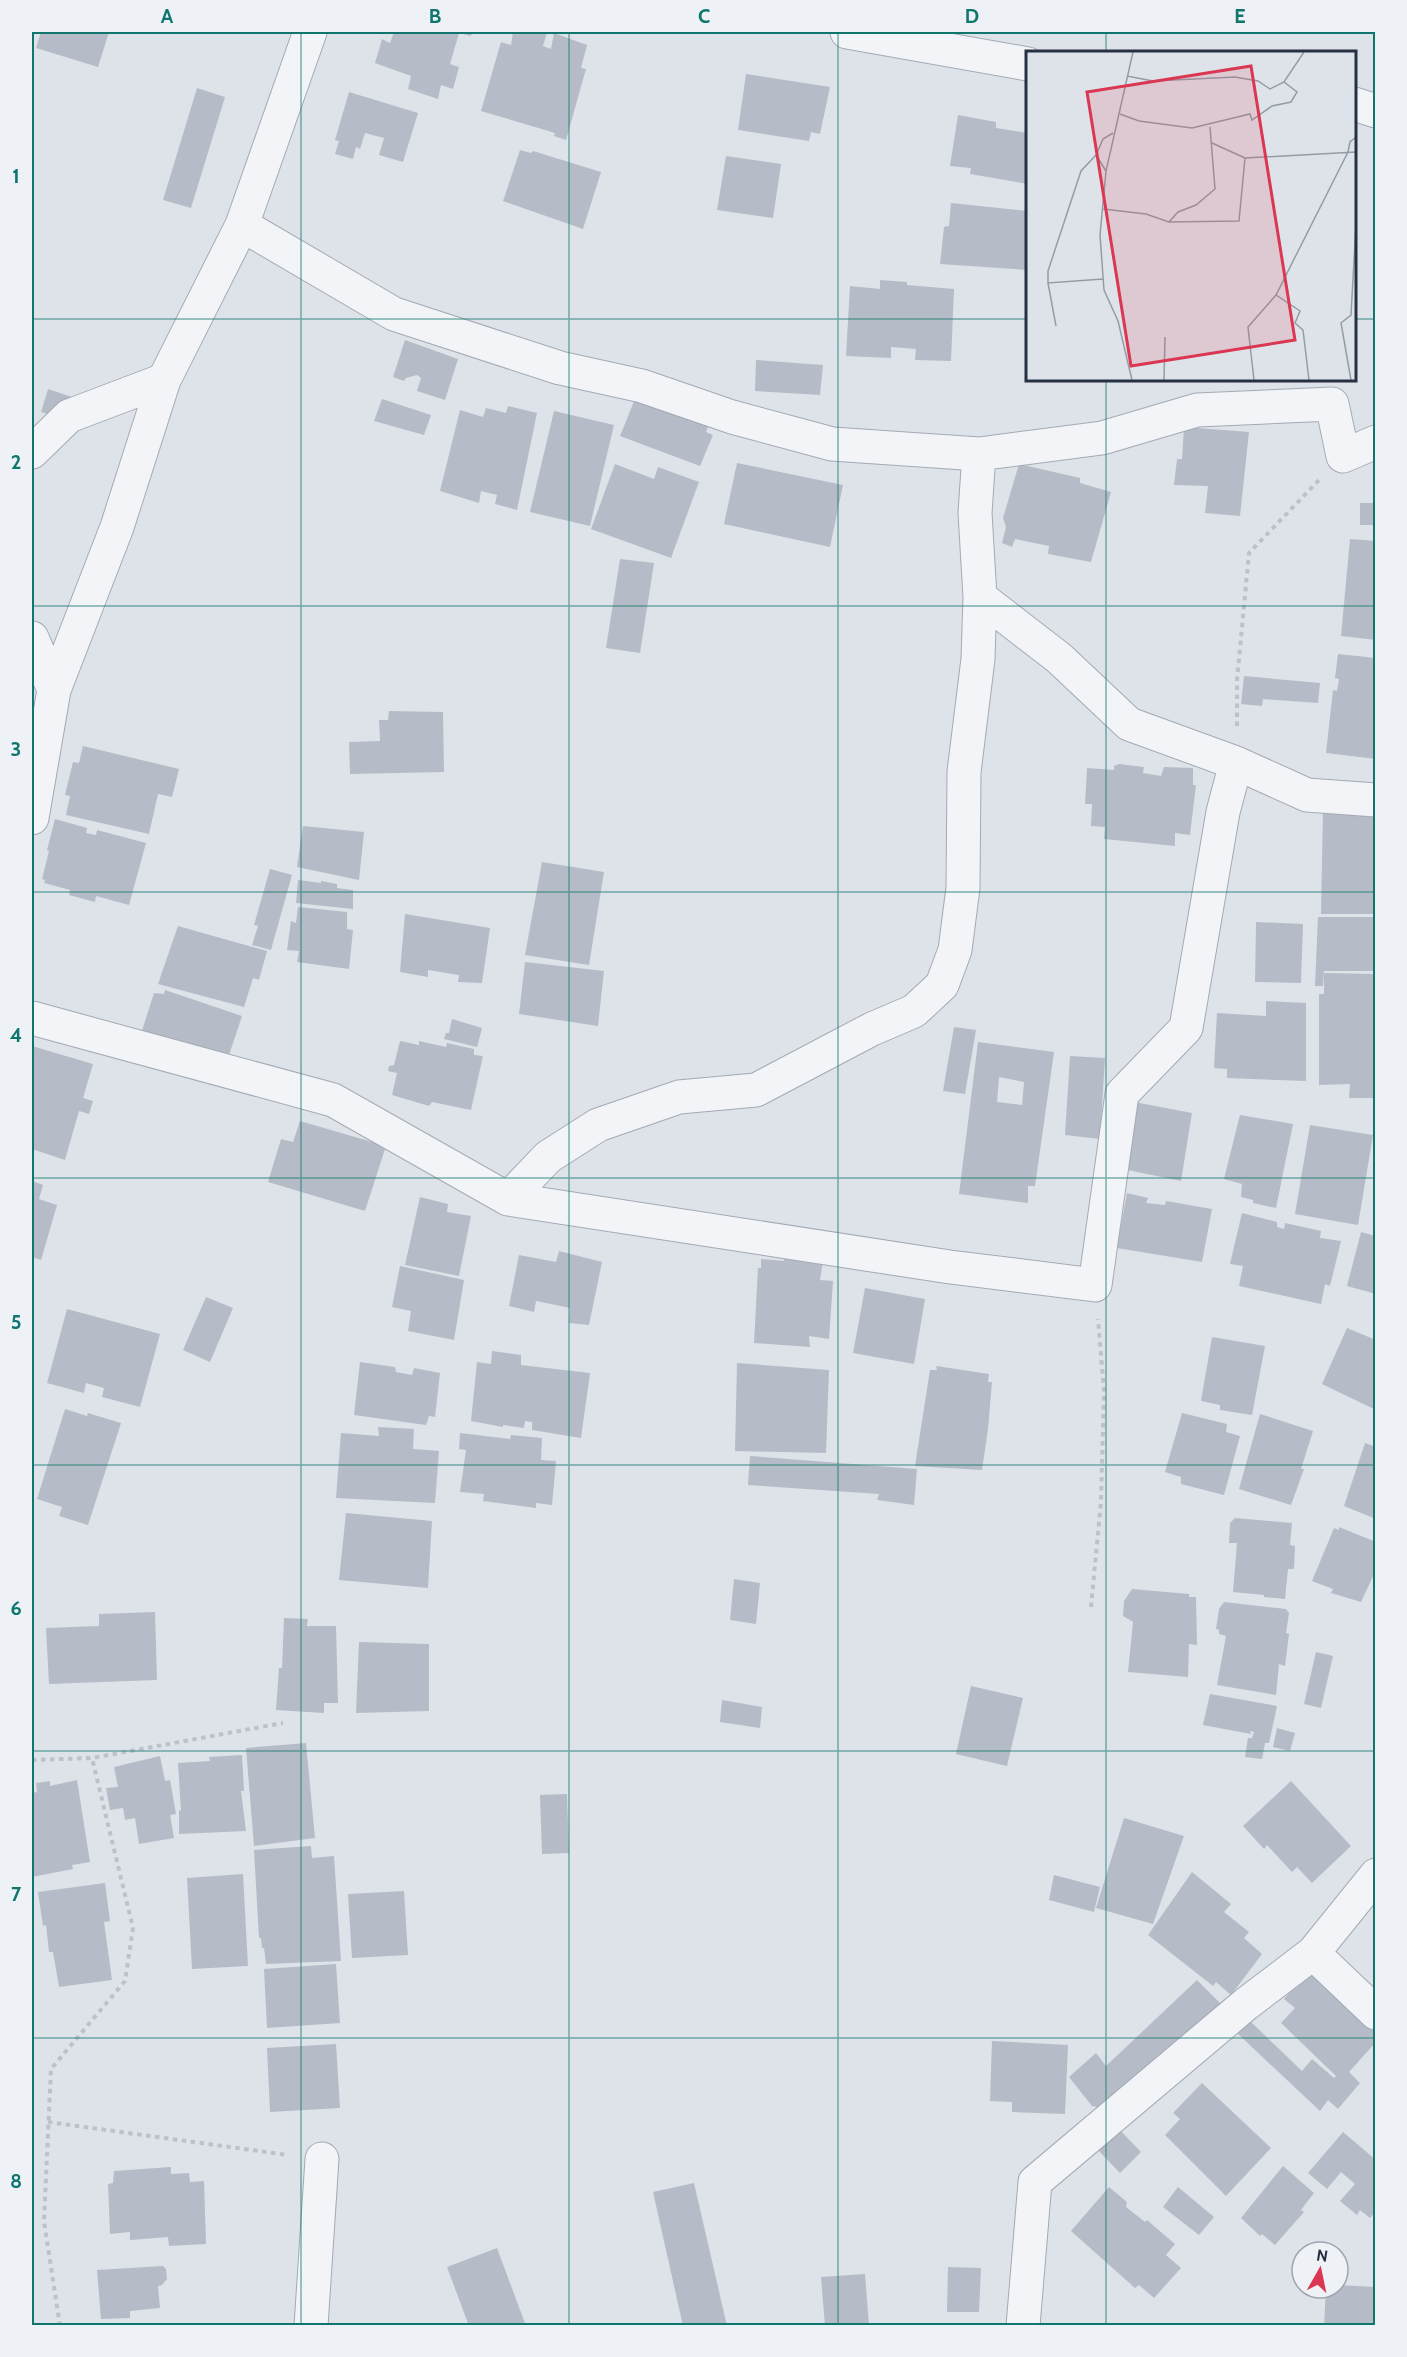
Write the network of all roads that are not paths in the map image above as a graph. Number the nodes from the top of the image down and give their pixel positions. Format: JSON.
{"nodes":[{"id":1,"x":310,"y":32,"type":"edge"},
{"id":2,"x":847,"y":32,"type":"edge"},
{"id":3,"x":1026,"y":64,"type":"edge"},
{"id":4,"x":1356,"y":105,"type":"edge"},
{"id":5,"x":1376,"y":111,"type":"edge"},
{"id":6,"x":242,"y":225,"type":"junction"},
{"id":7,"x":164,"y":380,"type":"junction"},
{"id":8,"x":1376,"y":441,"type":"edge"},
{"id":9,"x":32,"y":452,"type":"edge"},
{"id":10,"x":979,"y":454,"type":"junction"},
{"id":11,"x":980,"y":597,"type":"junction"},
{"id":12,"x":32,"y":638,"type":"edge"},
{"id":13,"x":54,"y":690,"type":"junction"},
{"id":14,"x":1236,"y":763,"type":"junction"},
{"id":15,"x":1376,"y":800,"type":"edge"},
{"id":16,"x":32,"y":818,"type":"edge"},
{"id":17,"x":32,"y":1018,"type":"edge"},
{"id":18,"x":508,"y":1199,"type":"junction"},
{"id":19,"x":1376,"y":1875,"type":"edge"},
{"id":20,"x":1313,"y":1953,"type":"junction"},
{"id":21,"x":1376,"y":2013,"type":"edge"},
{"id":22,"x":322,"y":2159,"type":"road end"},
{"id":23,"x":311,"y":2325,"type":"edge"},
{"id":24,"x":1023,"y":2325,"type":"edge"}],
"edges":[{"from":1,"to":6,"type":"street"},
{"from":2,"to":3,"type":"street"},
{"from":4,"to":5,"type":"street"},
{"from":6,"to":7,"type":"street"},
{"from":6,"to":10,"type":"street"},
{"from":7,"to":9,"type":"street"},
{"from":7,"to":13,"type":"street"},
{"from":8,"to":10,"type":"street"},
{"from":10,"to":11,"type":"street"},
{"from":11,"to":14,"type":"street"},
{"from":11,"to":18,"type":"street"},
{"from":12,"to":13,"type":"street"},
{"from":13,"to":16,"type":"street"},
{"from":14,"to":15,"type":"street"},
{"from":14,"to":18,"type":"street"},
{"from":17,"to":18,"type":"street"},
{"from":19,"to":20,"type":"street"},
{"from":20,"to":21,"type":"street"},
{"from":20,"to":24,"type":"street"},
{"from":22,"to":23,"type":"street"}]}
